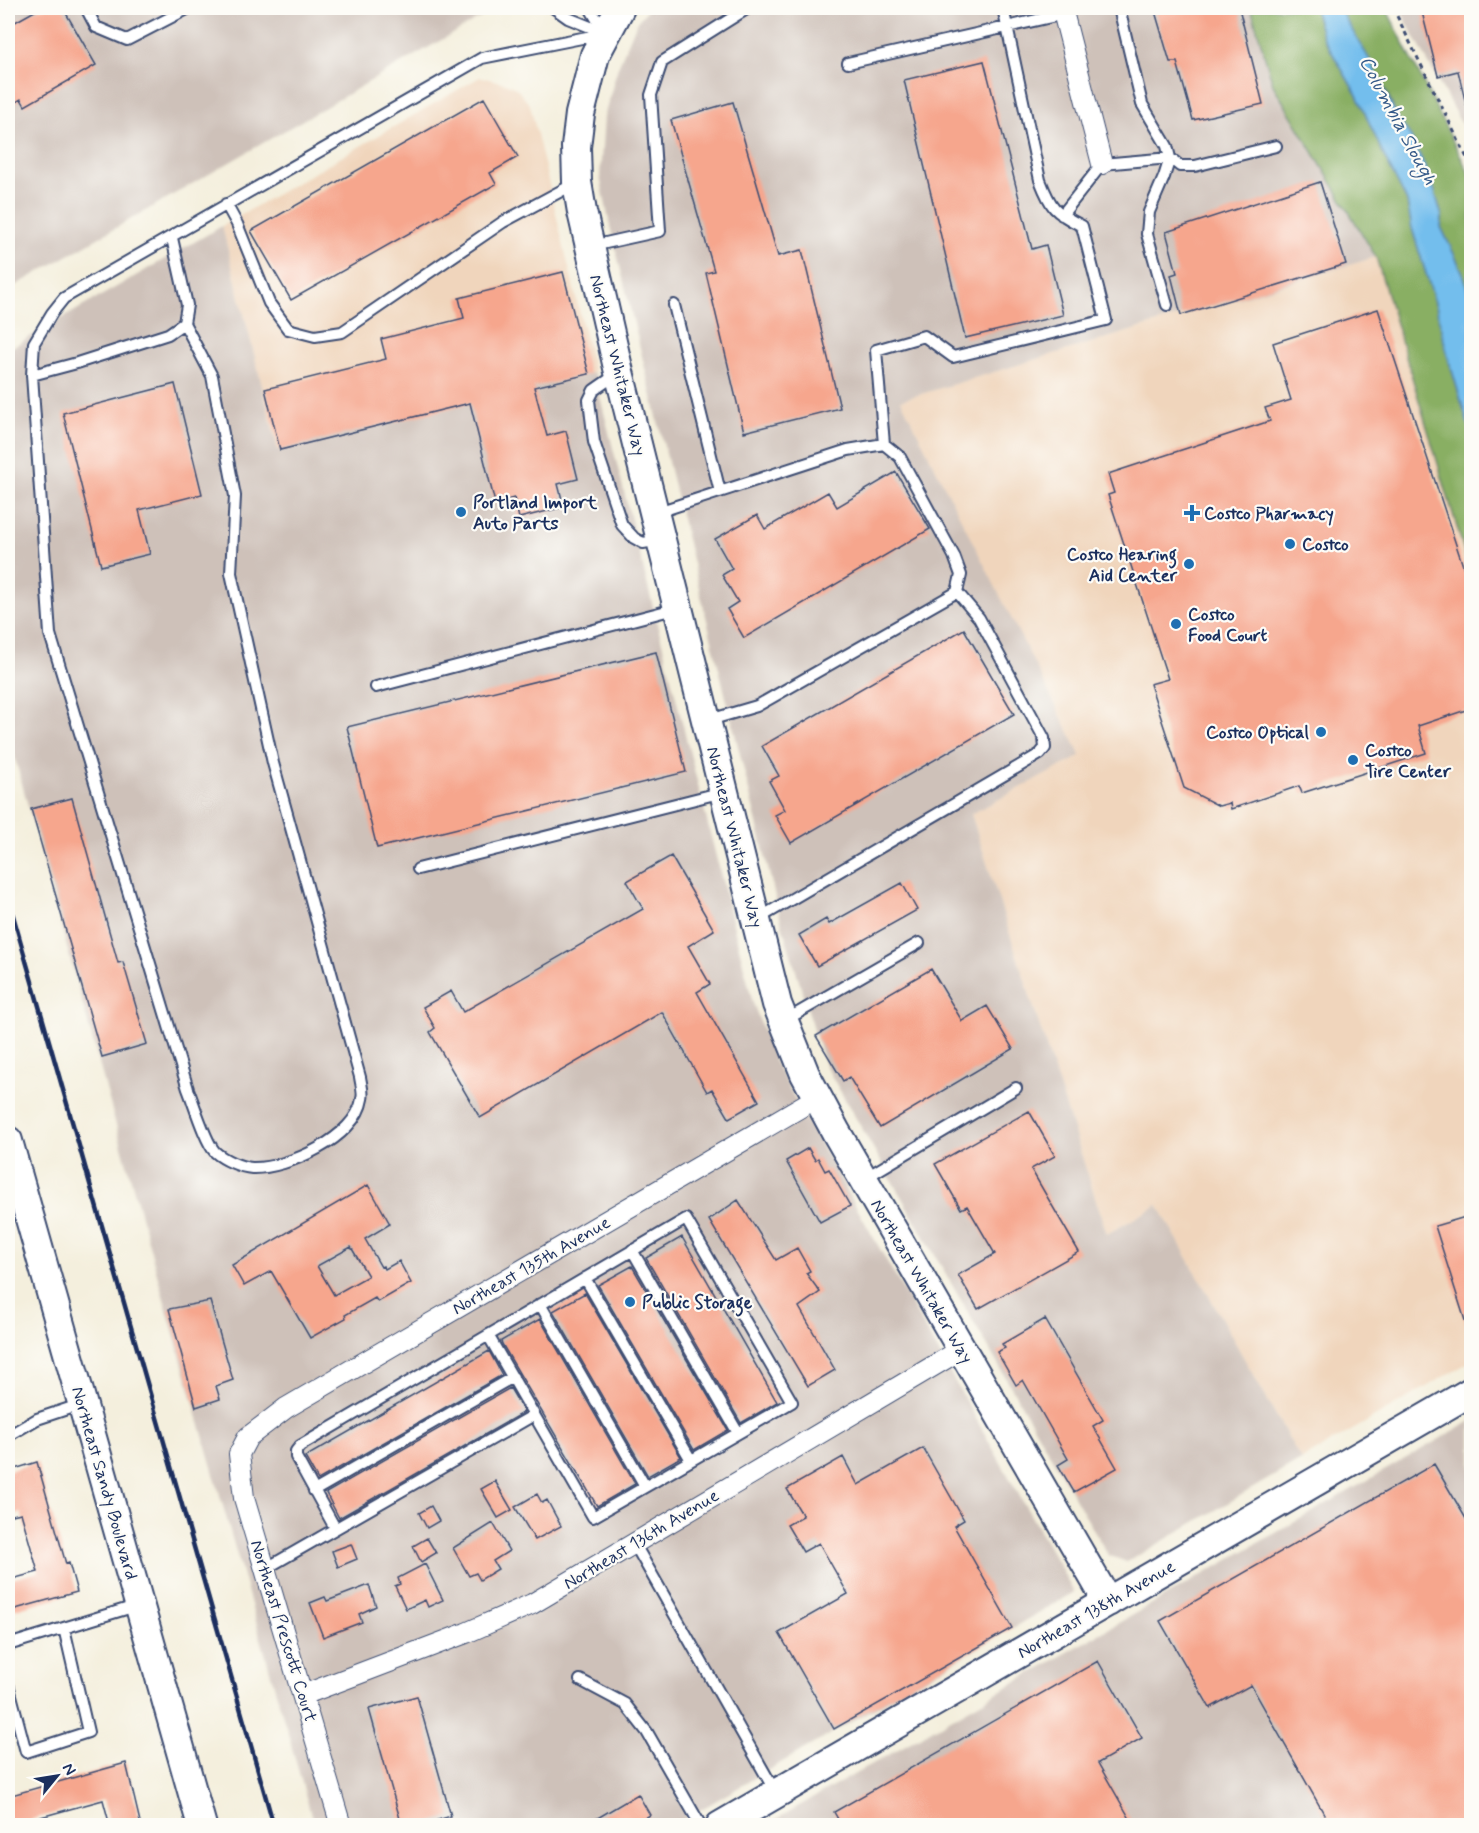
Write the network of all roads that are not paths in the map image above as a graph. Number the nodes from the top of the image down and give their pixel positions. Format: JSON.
{"nodes":[{"id":1,"x":86,"y":8,"type":"edge"},
{"id":2,"x":189,"y":8,"type":"edge"},
{"id":3,"x":554,"y":8,"type":"edge"},
{"id":4,"x":590,"y":8,"type":"edge"},
{"id":5,"x":620,"y":8,"type":"edge"},
{"id":6,"x":748,"y":8,"type":"edge"},
{"id":7,"x":1003,"y":8,"type":"edge"},
{"id":8,"x":1119,"y":8,"type":"edge"},
{"id":9,"x":1063,"y":10,"type":"edge"},
{"id":10,"x":1008,"y":28,"type":"junction"},
{"id":11,"x":605,"y":33,"type":"junction"},
{"id":12,"x":848,"y":63,"type":"dead end"},
{"id":13,"x":1276,"y":146,"type":"dead end"},
{"id":14,"x":1170,"y":158,"type":"junction"},
{"id":15,"x":1102,"y":164,"type":"junction"},
{"id":16,"x":577,"y":182,"type":"junction"},
{"id":17,"x":226,"y":204,"type":"junction"},
{"id":18,"x":1062,"y":215,"type":"junction"},
{"id":19,"x":172,"y":238,"type":"junction"},
{"id":20,"x":589,"y":247,"type":"junction"},
{"id":21,"x":674,"y":305,"type":"dead end"},
{"id":22,"x":1167,"y":305,"type":"dead end"},
{"id":23,"x":184,"y":322,"type":"junction"},
{"id":24,"x":619,"y":372,"type":"junction"},
{"id":25,"x":32,"y":375,"type":"junction"},
{"id":26,"x":884,"y":444,"type":"junction"},
{"id":27,"x":720,"y":492,"type":"junction"},
{"id":28,"x":658,"y":526,"type":"junction"},
{"id":29,"x":957,"y":592,"type":"junction"},
{"id":30,"x":678,"y":608,"type":"junction"},
{"id":31,"x":376,"y":687,"type":"dead end"},
{"id":32,"x":706,"y":721,"type":"junction"},
{"id":33,"x":723,"y":792,"type":"junction"},
{"id":34,"x":418,"y":869,"type":"dead end"},
{"id":35,"x":755,"y":921,"type":"junction"},
{"id":36,"x":919,"y":943,"type":"dead end"},
{"id":37,"x":784,"y":1022,"type":"junction"},
{"id":38,"x":1017,"y":1088,"type":"dead end"},
{"id":39,"x":818,"y":1097,"type":"junction"},
{"id":40,"x":8,"y":1145,"type":"edge"},
{"id":41,"x":863,"y":1179,"type":"junction"},
{"id":42,"x":632,"y":1250,"type":"junction"},
{"id":43,"x":585,"y":1278,"type":"junction"},
{"id":44,"x":540,"y":1304,"type":"junction"},
{"id":45,"x":488,"y":1335,"type":"junction"},
{"id":46,"x":962,"y":1349,"type":"junction"},
{"id":47,"x":513,"y":1377,"type":"junction"},
{"id":48,"x":1472,"y":1391,"type":"edge"},
{"id":49,"x":82,"y":1404,"type":"junction"},
{"id":50,"x":534,"y":1415,"type":"junction"},
{"id":51,"x":738,"y":1433,"type":"junction"},
{"id":52,"x":8,"y":1436,"type":"edge"},
{"id":53,"x":248,"y":1437,"type":"joint"},
{"id":54,"x":691,"y":1460,"type":"junction"},
{"id":55,"x":645,"y":1486,"type":"junction"},
{"id":56,"x":314,"y":1491,"type":"junction"},
{"id":57,"x":335,"y":1528,"type":"junction"},
{"id":58,"x":634,"y":1543,"type":"junction"},
{"id":59,"x":265,"y":1569,"type":"junction"},
{"id":60,"x":1108,"y":1602,"type":"junction"},
{"id":61,"x":140,"y":1605,"type":"junction"},
{"id":62,"x":64,"y":1628,"type":"junction"},
{"id":63,"x":8,"y":1645,"type":"edge"},
{"id":64,"x":580,"y":1680,"type":"dead end"},
{"id":65,"x":8,"y":1684,"type":"edge"},
{"id":66,"x":303,"y":1695,"type":"junction"},
{"id":67,"x":776,"y":1792,"type":"junction"},
{"id":68,"x":202,"y":1826,"type":"edge"},
{"id":69,"x":341,"y":1826,"type":"edge"},
{"id":70,"x":701,"y":1826,"type":"edge"},
{"id":71,"x":720,"y":1826,"type":"edge"}],
"edges":[{"from":1,"to":2,"type":"lane"},
{"from":3,"to":11,"type":"lane"},
{"from":4,"to":11,"type":"lane"},
{"from":5,"to":11,"type":"street","name":"Northeast Whitaker Way"},
{"from":6,"to":20,"type":"lane"},
{"from":7,"to":10,"type":"lane"},
{"from":8,"to":14,"type":"lane"},
{"from":9,"to":10,"type":"lane"},
{"from":9,"to":15,"type":"street"},
{"from":10,"to":12,"type":"lane"},
{"from":10,"to":18,"type":"lane"},
{"from":11,"to":16,"type":"street","name":"Northeast Whitaker Way"},
{"from":11,"to":17,"type":"lane"},
{"from":13,"to":14,"type":"lane"},
{"from":14,"to":15,"type":"lane"},
{"from":14,"to":22,"type":"lane"},
{"from":15,"to":18,"type":"lane"},
{"from":16,"to":17,"type":"lane"},
{"from":16,"to":20,"type":"street","name":"Northeast Whitaker Way"},
{"from":17,"to":19,"type":"lane"},
{"from":18,"to":26,"type":"lane"},
{"from":19,"to":23,"type":"lane"},
{"from":19,"to":25,"type":"lane"},
{"from":20,"to":24,"type":"street","name":"Northeast Whitaker Way"},
{"from":21,"to":27,"type":"lane"},
{"from":23,"to":25,"type":"lane"},
{"from":23,"to":25,"type":"lane"},
{"from":24,"to":28,"type":"street","name":"Northeast Whitaker Way"},
{"from":24,"to":28,"type":"lane"},
{"from":26,"to":27,"type":"lane"},
{"from":26,"to":29,"type":"lane"},
{"from":27,"to":28,"type":"lane"},
{"from":28,"to":30,"type":"street","name":"Northeast Whitaker Way"},
{"from":29,"to":32,"type":"lane"},
{"from":29,"to":35,"type":"lane"},
{"from":30,"to":31,"type":"lane"},
{"from":30,"to":32,"type":"street","name":"Northeast Whitaker Way"},
{"from":32,"to":33,"type":"street","name":"Northeast Whitaker Way"},
{"from":33,"to":34,"type":"lane"},
{"from":33,"to":35,"type":"street","name":"Northeast Whitaker Way"},
{"from":35,"to":37,"type":"street","name":"Northeast Whitaker Way"},
{"from":36,"to":37,"type":"lane"},
{"from":37,"to":39,"type":"street","name":"Northeast Whitaker Way"},
{"from":38,"to":41,"type":"lane"},
{"from":39,"to":41,"type":"street","name":"Northeast Whitaker Way"},
{"from":39,"to":53,"type":"street","name":"Northeast 135th Avenue"},
{"from":40,"to":49,"type":"street","name":"Northeast Sandy Boulevard"},
{"from":41,"to":46,"type":"street","name":"Northeast Whitaker Way"},
{"from":42,"to":43,"type":"lane"},
{"from":42,"to":51,"type":"lane"},
{"from":42,"to":51,"type":"lane"},
{"from":43,"to":44,"type":"lane"},
{"from":43,"to":54,"type":"lane"},
{"from":44,"to":45,"type":"lane"},
{"from":44,"to":55,"type":"lane"},
{"from":45,"to":47,"type":"lane"},
{"from":45,"to":56,"type":"lane"},
{"from":46,"to":58,"type":"street","name":"Northeast 136th Avenue"},
{"from":46,"to":60,"type":"street","name":"Northeast Whitaker Way"},
{"from":47,"to":50,"type":"lane"},
{"from":47,"to":56,"type":"lane"},
{"from":48,"to":60,"type":"street","name":"Northeast 138th Avenue"},
{"from":49,"to":52,"type":"lane"},
{"from":49,"to":61,"type":"street","name":"Northeast Sandy Boulevard"},
{"from":50,"to":55,"type":"lane"},
{"from":50,"to":57,"type":"lane"},
{"from":51,"to":54,"type":"lane"},
{"from":53,"to":59,"type":"street","name":"Northeast Prescott Court"},
{"from":54,"to":55,"type":"lane"},
{"from":56,"to":57,"type":"lane"},
{"from":57,"to":59,"type":"lane"},
{"from":58,"to":66,"type":"street","name":"Northeast 136th Avenue"},
{"from":58,"to":67,"type":"lane"},
{"from":59,"to":66,"type":"street","name":"Northeast Prescott Court"},
{"from":60,"to":67,"type":"street","name":"Northeast 138th Avenue"},
{"from":61,"to":62,"type":"lane"},
{"from":61,"to":68,"type":"street","name":"Northeast Sandy Boulevard"},
{"from":62,"to":63,"type":"lane"},
{"from":62,"to":65,"type":"lane"},
{"from":64,"to":70,"type":"lane"},
{"from":66,"to":69,"type":"street","name":"Northeast Prescott Court"},
{"from":67,"to":71,"type":"street","name":"Northeast 138th Avenue"}]}
